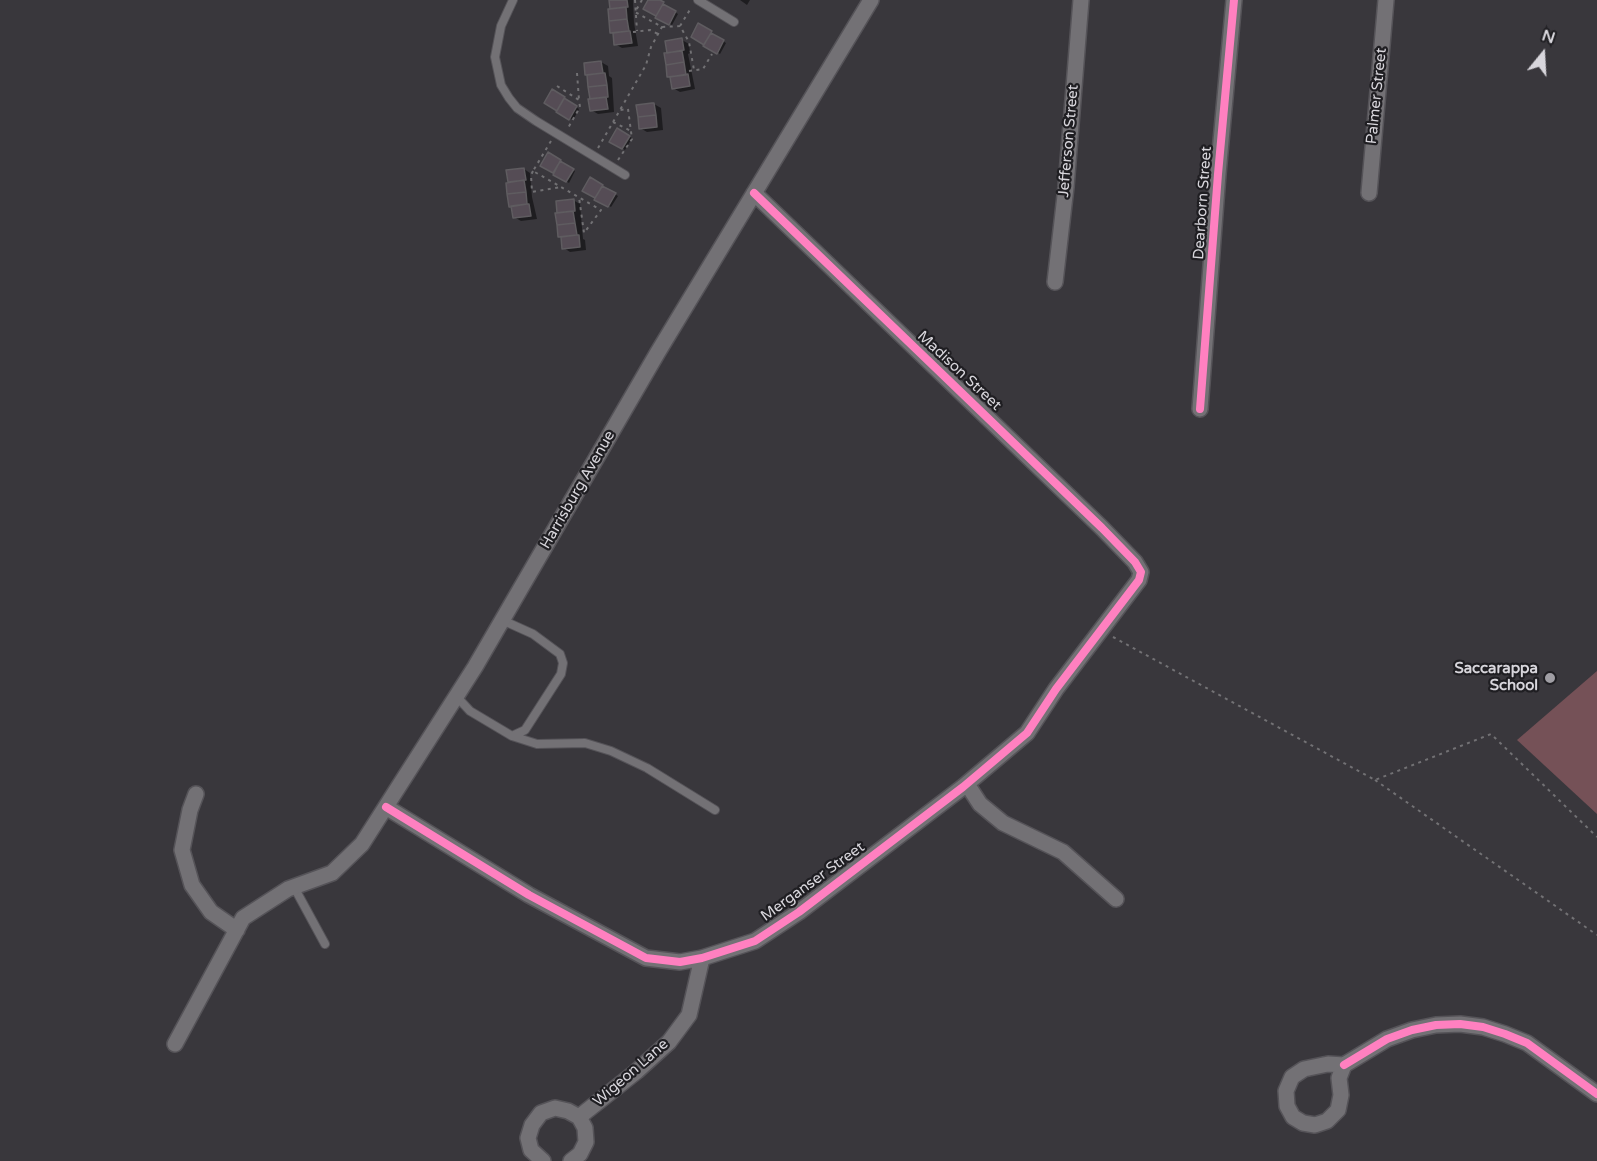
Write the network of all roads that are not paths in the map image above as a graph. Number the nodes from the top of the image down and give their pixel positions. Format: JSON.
{"nodes":[{"id":1,"x":513,"y":0,"type":"edge"},
{"id":2,"x":697,"y":0,"type":"edge"},
{"id":3,"x":871,"y":0,"type":"edge"},
{"id":4,"x":1081,"y":0,"type":"edge"},
{"id":5,"x":1234,"y":0,"type":"edge"},
{"id":6,"x":1386,"y":0,"type":"edge"},
{"id":7,"x":735,"y":22,"type":"dead end"},
{"id":8,"x":625,"y":175,"type":"dead end"},
{"id":9,"x":754,"y":193,"type":"junction"},
{"id":10,"x":1369,"y":193,"type":"dead end"},
{"id":11,"x":1055,"y":282,"type":"dead end"},
{"id":12,"x":1200,"y":409,"type":"dead end"},
{"id":13,"x":1141,"y":572,"type":"joint"},
{"id":14,"x":502,"y":620,"type":"junction"},
{"id":15,"x":457,"y":697,"type":"junction"},
{"id":16,"x":512,"y":736,"type":"junction"},
{"id":17,"x":967,"y":784,"type":"junction"},
{"id":18,"x":196,"y":794,"type":"dead end"},
{"id":19,"x":386,"y":807,"type":"junction"},
{"id":20,"x":715,"y":810,"type":"dead end"},
{"id":21,"x":294,"y":887,"type":"junction"},
{"id":22,"x":1116,"y":899,"type":"dead end"},
{"id":23,"x":237,"y":930,"type":"junction"},
{"id":24,"x":325,"y":944,"type":"dead end"},
{"id":25,"x":702,"y":958,"type":"junction"},
{"id":26,"x":175,"y":1044,"type":"dead end"},
{"id":27,"x":1344,"y":1065,"type":"junction"},
{"id":28,"x":1597,"y":1094,"type":"edge"},
{"id":29,"x":579,"y":1117,"type":"junction"},
{"id":30,"x":543,"y":1161,"type":"edge"},
{"id":31,"x":571,"y":1161,"type":"edge"}],
"edges":[{"from":1,"to":8,"type":"lane"},
{"from":2,"to":7,"type":"lane"},
{"from":3,"to":9,"type":"street","name":"Harrisburg Avenue"},
{"from":4,"to":11,"type":"street","name":"Jefferson Street"},
{"from":5,"to":12,"type":"street","name":"Dearborn Street"},
{"from":6,"to":10,"type":"street","name":"Palmer Street"},
{"from":9,"to":13,"type":"street","name":"Madison Street"},
{"from":9,"to":14,"type":"street","name":"Harrisburg Avenue"},
{"from":13,"to":17,"type":"street","name":"Merganser Street"},
{"from":14,"to":15,"type":"street","name":"Harrisburg Avenue"},
{"from":14,"to":16,"type":"lane"},
{"from":15,"to":16,"type":"lane"},
{"from":15,"to":19,"type":"street","name":"Harrisburg Avenue"},
{"from":16,"to":20,"type":"lane"},
{"from":17,"to":22,"type":"street"},
{"from":17,"to":25,"type":"street","name":"Merganser Street"},
{"from":18,"to":23,"type":"street"},
{"from":19,"to":21,"type":"street","name":"Harrisburg Avenue"},
{"from":19,"to":25,"type":"street","name":"Merganser Street"},
{"from":21,"to":23,"type":"street","name":"Harrisburg Avenue"},
{"from":21,"to":24,"type":"lane"},
{"from":23,"to":26,"type":"street","name":"Harrisburg Avenue"},
{"from":25,"to":29,"type":"street","name":"Wigeon Lane"},
{"from":27,"to":27,"type":"street"},
{"from":27,"to":28,"type":"street"},
{"from":29,"to":30,"type":"street","name":"Wigeon Lane"},
{"from":29,"to":31,"type":"street","name":"Wigeon Lane"}]}
